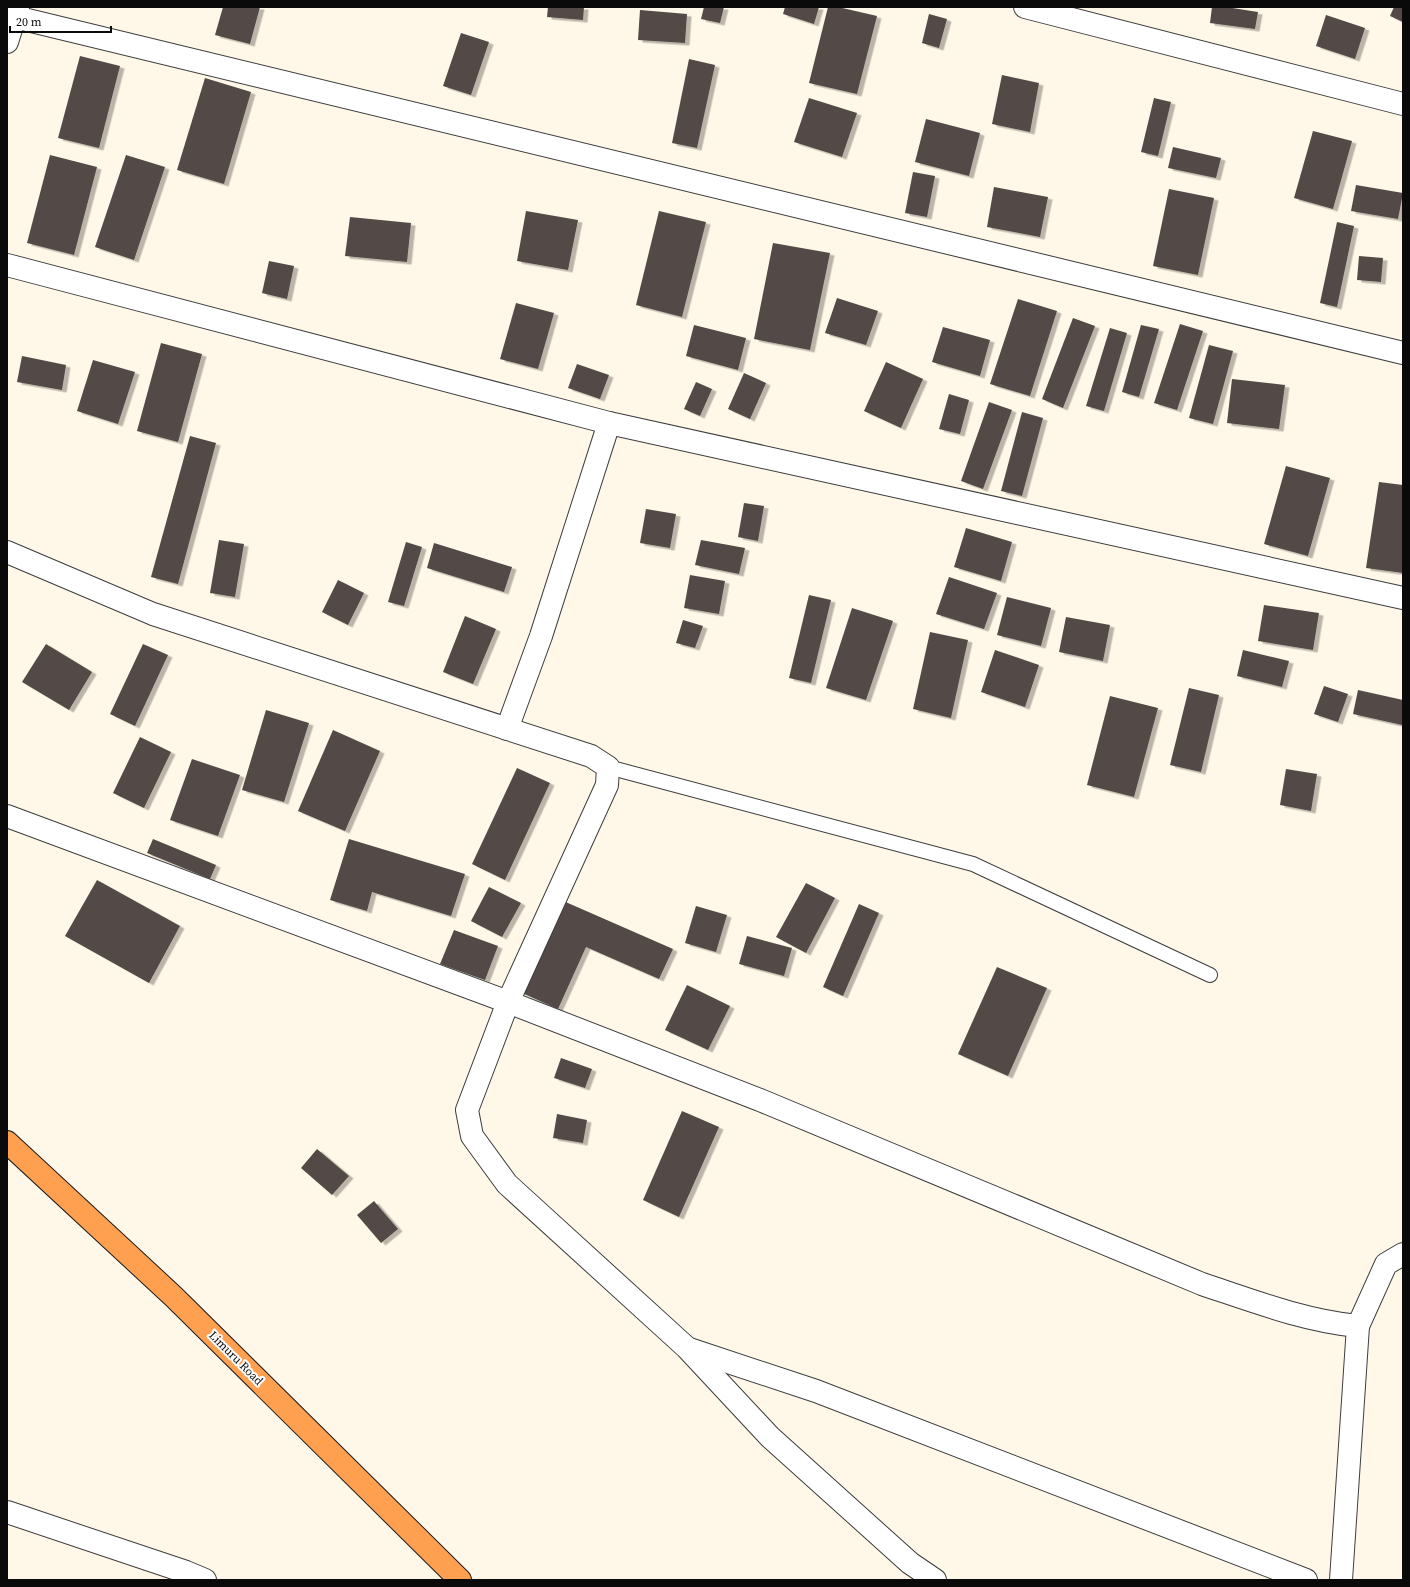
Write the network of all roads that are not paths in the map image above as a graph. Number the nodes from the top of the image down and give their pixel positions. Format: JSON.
{"nodes":[{"id":1,"x":1026,"y":7,"type":"edge"},
{"id":2,"x":17,"y":12,"type":"edge"},
{"id":3,"x":7,"y":42,"type":"edge"},
{"id":4,"x":1403,"y":104,"type":"edge"},
{"id":5,"x":7,"y":265,"type":"edge"},
{"id":6,"x":1403,"y":353,"type":"edge"},
{"id":7,"x":609,"y":423,"type":"junction"},
{"id":8,"x":7,"y":552,"type":"edge"},
{"id":9,"x":1403,"y":598,"type":"edge"},
{"id":10,"x":507,"y":729,"type":"junction"},
{"id":11,"x":608,"y":767,"type":"junction"},
{"id":12,"x":7,"y":816,"type":"edge"},
{"id":13,"x":1210,"y":975,"type":"dead end"},
{"id":14,"x":508,"y":1002,"type":"junction"},
{"id":15,"x":7,"y":1142,"type":"edge"},
{"id":16,"x":1403,"y":1254,"type":"edge"},
{"id":17,"x":1358,"y":1326,"type":"junction"},
{"id":18,"x":687,"y":1348,"type":"junction"},
{"id":19,"x":7,"y":1512,"type":"edge"},
{"id":20,"x":205,"y":1580,"type":"edge"},
{"id":21,"x":460,"y":1580,"type":"edge"},
{"id":22,"x":935,"y":1580,"type":"edge"},
{"id":23,"x":1306,"y":1580,"type":"edge"},
{"id":24,"x":1341,"y":1580,"type":"edge"}],
"edges":[{"from":1,"to":4,"type":"street"},
{"from":2,"to":3,"type":"street"},
{"from":2,"to":6,"type":"street"},
{"from":5,"to":7,"type":"street"},
{"from":7,"to":9,"type":"street"},
{"from":7,"to":10,"type":"street"},
{"from":8,"to":10,"type":"street"},
{"from":10,"to":11,"type":"street"},
{"from":11,"to":13,"type":"lane"},
{"from":11,"to":14,"type":"street"},
{"from":12,"to":14,"type":"street"},
{"from":14,"to":17,"type":"street"},
{"from":14,"to":18,"type":"street"},
{"from":15,"to":21,"type":"highway","name":"Limuru Road"},
{"from":16,"to":17,"type":"street"},
{"from":17,"to":24,"type":"street"},
{"from":18,"to":22,"type":"street"},
{"from":18,"to":23,"type":"street"},
{"from":19,"to":20,"type":"street"}]}
